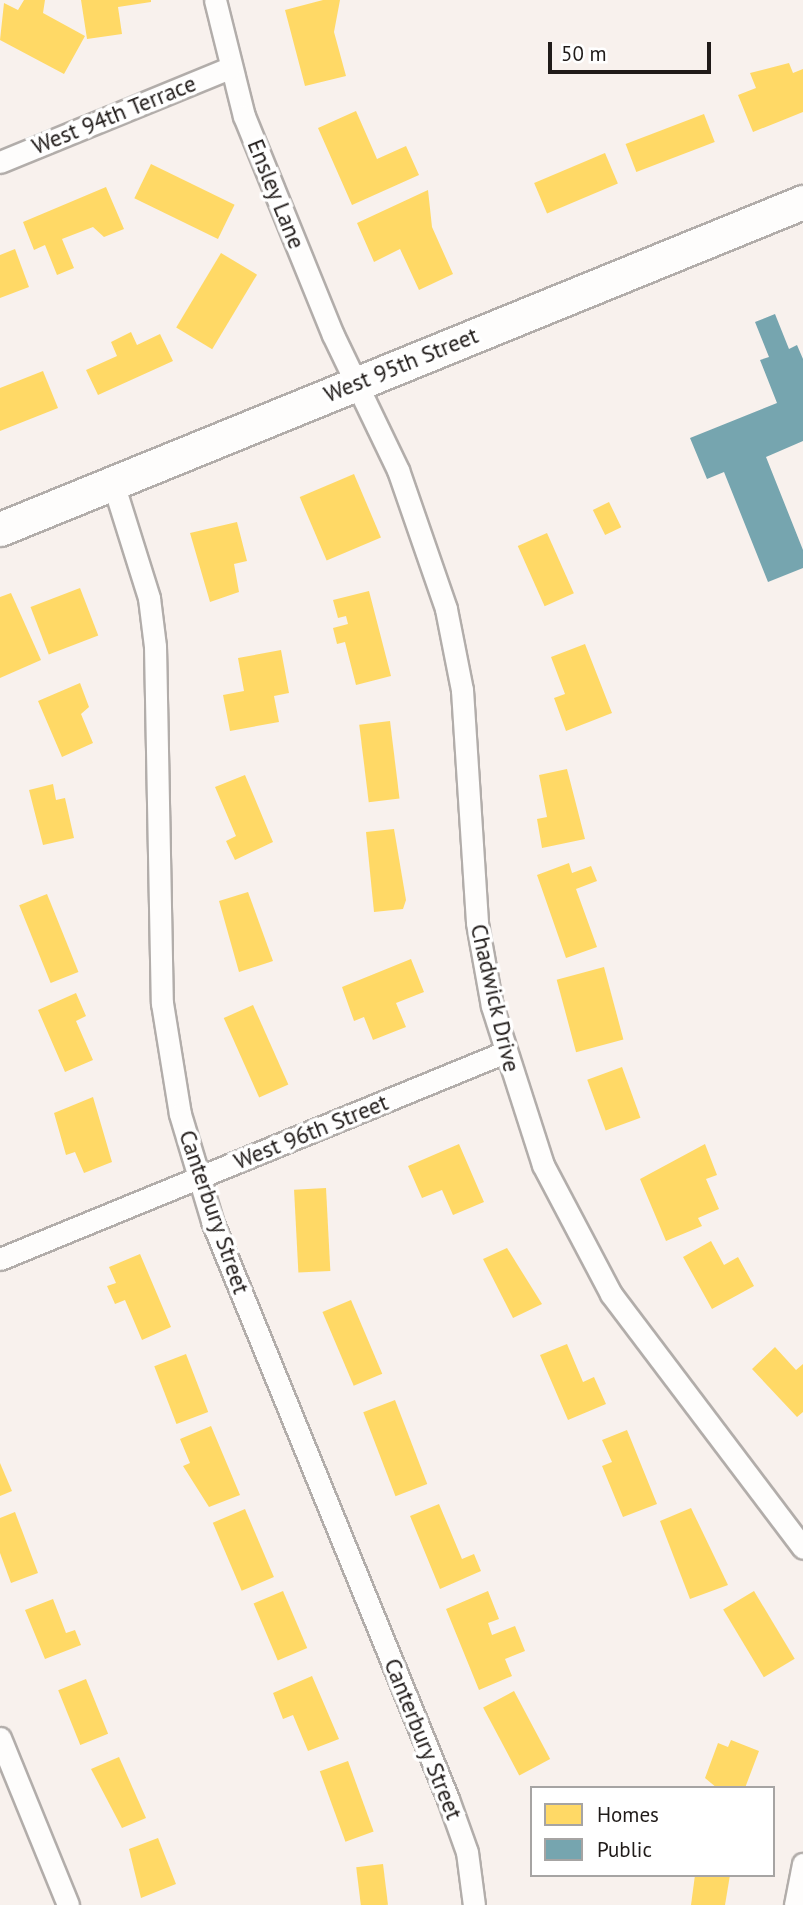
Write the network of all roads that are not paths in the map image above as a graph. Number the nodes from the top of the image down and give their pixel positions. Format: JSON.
{"nodes":[{"id":1,"x":215,"y":0,"type":"edge"},
{"id":2,"x":229,"y":68,"type":"junction"},
{"id":3,"x":0,"y":162,"type":"edge"},
{"id":4,"x":803,"y":202,"type":"edge"},
{"id":5,"x":355,"y":383,"type":"junction"},
{"id":6,"x":113,"y":483,"type":"junction"},
{"id":7,"x":0,"y":529,"type":"edge"},
{"id":8,"x":505,"y":1052,"type":"junction"},
{"id":9,"x":198,"y":1178,"type":"junction"},
{"id":10,"x":0,"y":1259,"type":"edge"},
{"id":11,"x":803,"y":1548,"type":"edge"},
{"id":12,"x":0,"y":1738,"type":"edge"},
{"id":13,"x":803,"y":1864,"type":"edge"},
{"id":14,"x":68,"y":1905,"type":"edge"},
{"id":15,"x":474,"y":1905,"type":"edge"},
{"id":16,"x":795,"y":1905,"type":"edge"}],
"edges":[{"from":1,"to":2,"type":"street","name":"Ensley Lane"},
{"from":2,"to":3,"type":"street","name":"West 94th Terrace"},
{"from":2,"to":5,"type":"street","name":"Ensley Lane"},
{"from":4,"to":5,"type":"main road","name":"West 95th Street"},
{"from":5,"to":6,"type":"main road","name":"West 95th Street"},
{"from":5,"to":8,"type":"street","name":"Chadwick Drive"},
{"from":6,"to":7,"type":"main road","name":"West 95th Street"},
{"from":6,"to":9,"type":"street","name":"Canterbury Street"},
{"from":8,"to":9,"type":"street","name":"West 96th Street"},
{"from":8,"to":11,"type":"street","name":"Chadwick Drive"},
{"from":9,"to":10,"type":"street","name":"West 96th Street"},
{"from":9,"to":15,"type":"street","name":"Canterbury Street"},
{"from":12,"to":14,"type":"street"},
{"from":13,"to":16,"type":"street"}]}
